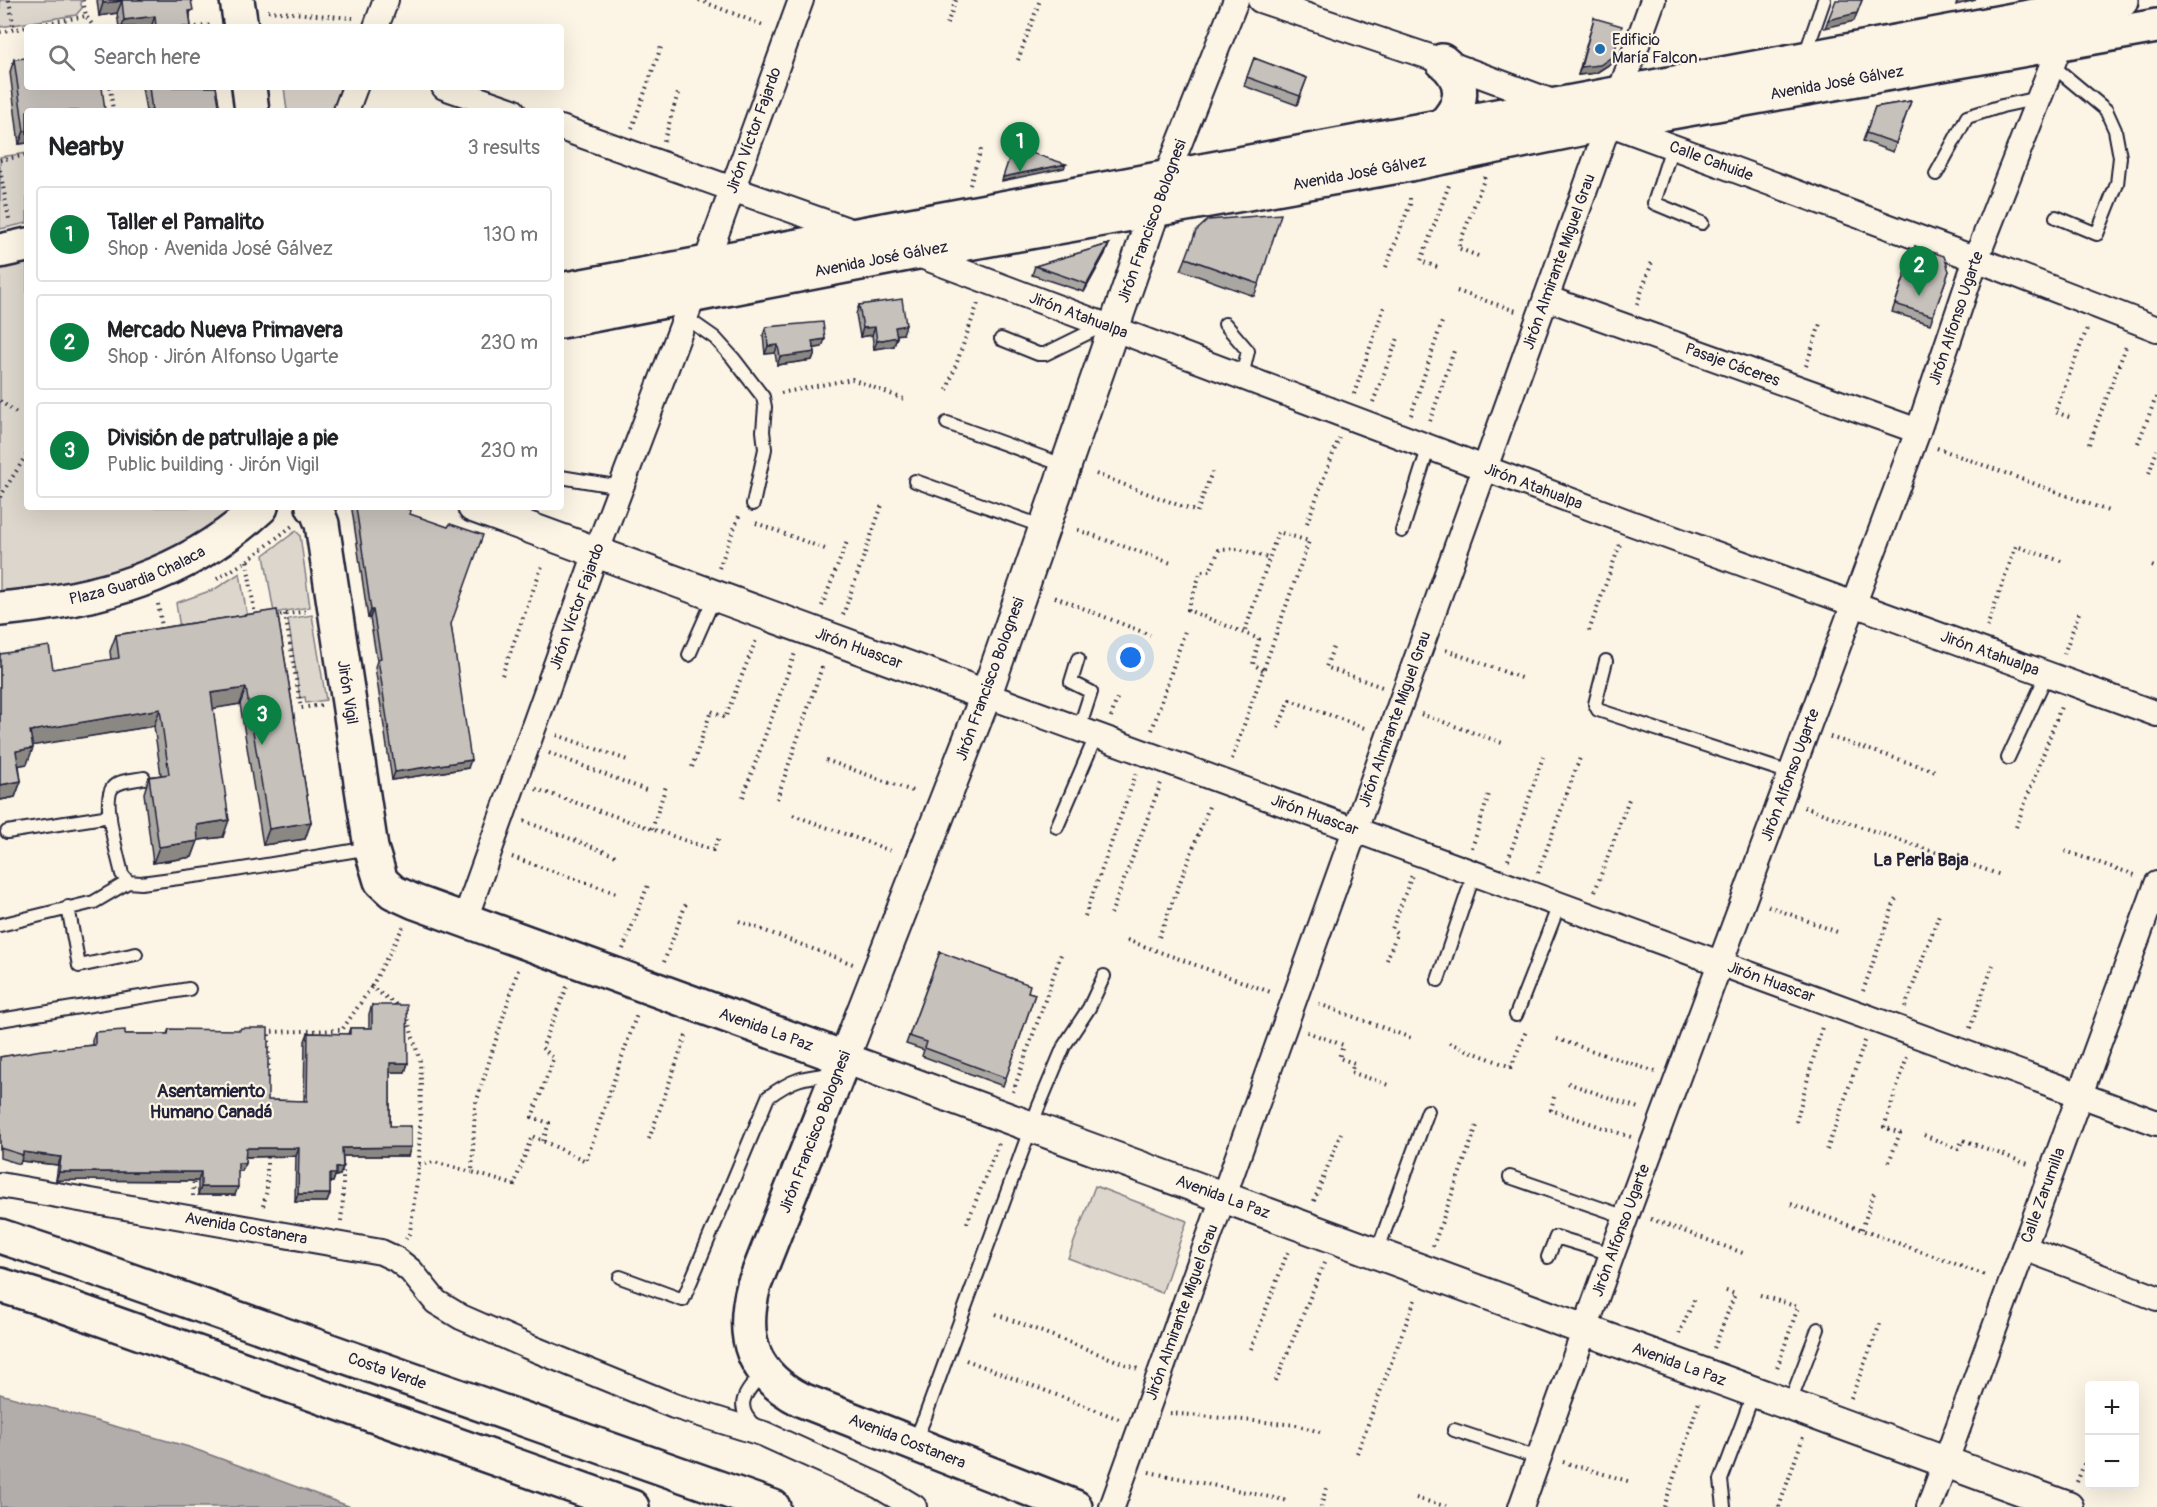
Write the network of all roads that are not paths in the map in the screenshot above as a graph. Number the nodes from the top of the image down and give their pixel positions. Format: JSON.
{"nodes":[{"id":1,"x":386,"y":0,"type":"edge"},
{"id":2,"x":801,"y":0,"type":"edge"},
{"id":3,"x":1236,"y":0,"type":"edge"},
{"id":4,"x":1260,"y":0,"type":"edge"},
{"id":5,"x":1653,"y":0,"type":"edge"},
{"id":6,"x":1824,"y":0,"type":"edge"},
{"id":7,"x":2121,"y":0,"type":"edge"},
{"id":8,"x":2075,"y":4,"type":"edge"},
{"id":9,"x":366,"y":23,"type":"edge"},
{"id":10,"x":2157,"y":26,"type":"edge"},
{"id":11,"x":2057,"y":55,"type":"junction"},
{"id":12,"x":1803,"y":59,"type":"junction"},
{"id":13,"x":1442,"y":61,"type":"junction"},
{"id":14,"x":249,"y":90,"type":"edge"},
{"id":15,"x":354,"y":90,"type":"edge"},
{"id":16,"x":453,"y":90,"type":"edge"},
{"id":17,"x":1619,"y":93,"type":"junction"},
{"id":18,"x":2040,"y":98,"type":"junction"},
{"id":19,"x":1558,"y":104,"type":"junction"},
{"id":20,"x":252,"y":108,"type":"edge"},
{"id":21,"x":347,"y":108,"type":"edge"},
{"id":22,"x":504,"y":108,"type":"edge"},
{"id":23,"x":1609,"y":123,"type":"junction"},
{"id":24,"x":1442,"y":126,"type":"junction"},
{"id":25,"x":564,"y":129,"type":"edge"},
{"id":26,"x":1672,"y":147,"type":"junction"},
{"id":27,"x":1936,"y":174,"type":"dead end"},
{"id":28,"x":1166,"y":177,"type":"junction"},
{"id":29,"x":733,"y":188,"type":"junction"},
{"id":30,"x":1154,"y":211,"type":"junction"},
{"id":31,"x":2056,"y":218,"type":"dead end"},
{"id":32,"x":1702,"y":223,"type":"dead end"},
{"id":33,"x":859,"y":234,"type":"junction"},
{"id":34,"x":912,"y":253,"type":"junction"},
{"id":35,"x":1976,"y":260,"type":"junction"},
{"id":36,"x":706,"y":262,"type":"junction"},
{"id":37,"x":564,"y":289,"type":"edge"},
{"id":38,"x":689,"y":307,"type":"junction"},
{"id":39,"x":1542,"y":308,"type":"junction"},
{"id":40,"x":564,"y":321,"type":"edge"},
{"id":41,"x":1225,"y":324,"type":"dead end"},
{"id":42,"x":2146,"y":325,"type":"edge"},
{"id":43,"x":1109,"y":326,"type":"junction"},
{"id":44,"x":1001,"y":339,"type":"dead end"},
{"id":45,"x":1242,"y":376,"type":"junction"},
{"id":46,"x":947,"y":423,"type":"dead end"},
{"id":47,"x":1917,"y":436,"type":"junction"},
{"id":48,"x":1418,"y":442,"type":"junction"},
{"id":49,"x":1066,"y":466,"type":"junction"},
{"id":50,"x":1485,"y":467,"type":"junction"},
{"id":51,"x":564,"y":478,"type":"edge"},
{"id":52,"x":915,"y":481,"type":"dead end"},
{"id":53,"x":621,"y":487,"type":"junction"},
{"id":54,"x":753,"y":504,"type":"road end"},
{"id":55,"x":258,"y":510,"type":"edge"},
{"id":56,"x":316,"y":510,"type":"edge"},
{"id":57,"x":480,"y":510,"type":"edge"},
{"id":58,"x":1045,"y":527,"type":"junction"},
{"id":59,"x":1402,"y":531,"type":"dead end"},
{"id":60,"x":596,"y":552,"type":"junction"},
{"id":61,"x":712,"y":595,"type":"junction"},
{"id":62,"x":1853,"y":603,"type":"junction"},
{"id":63,"x":0,"y":609,"type":"edge"},
{"id":64,"x":689,"y":655,"type":"dead end"},
{"id":65,"x":1078,"y":659,"type":"dead end"},
{"id":66,"x":1606,"y":661,"type":"dead end"},
{"id":67,"x":2058,"y":678,"type":"junction"},
{"id":68,"x":986,"y":695,"type":"junction"},
{"id":69,"x":2157,"y":714,"type":"edge"},
{"id":70,"x":1088,"y":733,"type":"junction"},
{"id":71,"x":2008,"y":758,"type":"dead end"},
{"id":72,"x":1790,"y":773,"type":"junction"},
{"id":73,"x":144,"y":778,"type":"dead end"},
{"id":74,"x":110,"y":816,"type":"junction"},
{"id":75,"x":1057,"y":827,"type":"dead end"},
{"id":76,"x":1355,"y":830,"type":"junction"},
{"id":77,"x":7,"y":832,"type":"dead end"},
{"id":78,"x":371,"y":848,"type":"junction"},
{"id":79,"x":1469,"y":872,"type":"junction"},
{"id":80,"x":2147,"y":880,"type":"edge"},
{"id":81,"x":381,"y":881,"type":"joint"},
{"id":82,"x":128,"y":882,"type":"junction"},
{"id":83,"x":1559,"y":904,"type":"junction"},
{"id":84,"x":68,"y":908,"type":"junction"},
{"id":85,"x":465,"y":919,"type":"junction"},
{"id":86,"x":0,"y":924,"type":"edge"},
{"id":87,"x":136,"y":954,"type":"dead end"},
{"id":88,"x":1720,"y":963,"type":"junction"},
{"id":89,"x":1104,"y":976,"type":"dead end"},
{"id":90,"x":1438,"y":980,"type":"dead end"},
{"id":91,"x":189,"y":989,"type":"dead end"},
{"id":92,"x":1515,"y":1015,"type":"dead end"},
{"id":93,"x":0,"y":1020,"type":"edge"},
{"id":94,"x":841,"y":1066,"type":"junction"},
{"id":95,"x":2080,"y":1095,"type":"junction"},
{"id":96,"x":1428,"y":1112,"type":"dead end"},
{"id":97,"x":2157,"y":1123,"type":"edge"},
{"id":98,"x":1030,"y":1127,"type":"junction"},
{"id":99,"x":1510,"y":1177,"type":"dead end"},
{"id":100,"x":0,"y":1185,"type":"edge"},
{"id":101,"x":1223,"y":1197,"type":"junction"},
{"id":102,"x":1627,"y":1214,"type":"junction"},
{"id":103,"x":0,"y":1236,"type":"edge"},
{"id":104,"x":2024,"y":1248,"type":"junction"},
{"id":105,"x":1377,"y":1254,"type":"junction"},
{"id":106,"x":1612,"y":1254,"type":"junction"},
{"id":107,"x":1548,"y":1257,"type":"dead end"},
{"id":108,"x":620,"y":1277,"type":"dead end"},
{"id":109,"x":0,"y":1285,"type":"edge"},
{"id":110,"x":2157,"y":1298,"type":"edge"},
{"id":111,"x":1584,"y":1329,"type":"junction"},
{"id":112,"x":1818,"y":1329,"type":"dead end"},
{"id":113,"x":760,"y":1363,"type":"junction"},
{"id":114,"x":1764,"y":1385,"type":"junction"},
{"id":115,"x":1789,"y":1405,"type":"junction"},
{"id":116,"x":1454,"y":1430,"type":"dead end"},
{"id":117,"x":764,"y":1434,"type":"junction"},
{"id":118,"x":914,"y":1444,"type":"junction"},
{"id":119,"x":1539,"y":1457,"type":"junction"},
{"id":120,"x":1946,"y":1462,"type":"junction"},
{"id":121,"x":2072,"y":1496,"type":"edge"},
{"id":122,"x":632,"y":1507,"type":"edge"},
{"id":123,"x":774,"y":1507,"type":"edge"},
{"id":124,"x":914,"y":1507,"type":"edge"},
{"id":125,"x":1075,"y":1507,"type":"edge"},
{"id":126,"x":1112,"y":1507,"type":"edge"},
{"id":127,"x":1521,"y":1507,"type":"edge"},
{"id":128,"x":1724,"y":1507,"type":"edge"},
{"id":129,"x":1929,"y":1507,"type":"edge"}],
"edges":[{"from":1,"to":9,"type":"street"},
{"from":2,"to":29,"type":"street","name":"Jirón Víctor Fajardo"},
{"from":3,"to":28,"type":"street","name":"Jirón Francisco Bolognesi"},
{"from":4,"to":13,"type":"street","name":"Calle Cahuide"},
{"from":5,"to":17,"type":"street","name":"Jirón Almirante Miguel Grau"},
{"from":6,"to":12,"type":"lane"},
{"from":7,"to":8,"type":"main road","name":"Avenida José Gálvez"},
{"from":8,"to":11,"type":"street","name":"Jirón Alfonso Ugarte"},
{"from":8,"to":12,"type":"main road","name":"Avenida José Gálvez"},
{"from":10,"to":11,"type":"main road","name":"Avenida José Gálvez"},
{"from":11,"to":18,"type":"street","name":"Jirón Alfonso Ugarte"},
{"from":11,"to":23,"type":"main road","name":"Avenida José Gálvez"},
{"from":11,"to":31,"type":"lane"},
{"from":12,"to":17,"type":"main road","name":"Avenida José Gálvez"},
{"from":13,"to":19,"type":"street","name":"Calle Cahuide"},
{"from":13,"to":24,"type":"main road"},
{"from":14,"to":20,"type":"main road"},
{"from":15,"to":21,"type":"street"},
{"from":16,"to":22,"type":"street"},
{"from":17,"to":19,"type":"main road","name":"Avenida José Gálvez"},
{"from":17,"to":23,"type":"street","name":"Jirón Almirante Miguel Grau"},
{"from":18,"to":27,"type":"lane"},
{"from":18,"to":35,"type":"street","name":"Jirón Alfonso Ugarte"},
{"from":19,"to":23,"type":"street","name":"Calle Cahuide"},
{"from":19,"to":24,"type":"main road","name":"Avenida José Gálvez"},
{"from":23,"to":26,"type":"street","name":"Calle Cahuide"},
{"from":23,"to":30,"type":"main road","name":"Avenida José Gálvez"},
{"from":23,"to":39,"type":"street","name":"Jirón Almirante Miguel Grau"},
{"from":24,"to":28,"type":"main road","name":"Avenida José Gálvez"},
{"from":25,"to":29,"type":"street"},
{"from":26,"to":32,"type":"lane"},
{"from":26,"to":35,"type":"street","name":"Calle Cahuide"},
{"from":28,"to":30,"type":"street","name":"Jirón Francisco Bolognesi"},
{"from":28,"to":33,"type":"main road","name":"Avenida José Gálvez"},
{"from":29,"to":33,"type":"street"},
{"from":29,"to":36,"type":"street","name":"Jirón Víctor Fajardo"},
{"from":30,"to":34,"type":"main road","name":"Avenida José Gálvez"},
{"from":30,"to":43,"type":"street","name":"Jirón Francisco Bolognesi"},
{"from":33,"to":36,"type":"main road","name":"Avenida José Gálvez"},
{"from":34,"to":38,"type":"main road","name":"Avenida José Gálvez"},
{"from":34,"to":43,"type":"street","name":"Jirón Atahualpa"},
{"from":35,"to":42,"type":"street","name":"Calle Cahuide"},
{"from":35,"to":47,"type":"street","name":"Jirón Alfonso Ugarte"},
{"from":36,"to":37,"type":"main road","name":"Avenida José Gálvez"},
{"from":38,"to":40,"type":"main road","name":"Avenida José Gálvez"},
{"from":38,"to":53,"type":"street","name":"Jirón Víctor Fajardo"},
{"from":38,"to":54,"type":"lane"},
{"from":39,"to":47,"type":"street","name":"Pasaje Cáceres"},
{"from":39,"to":50,"type":"street","name":"Jirón Almirante Miguel Grau"},
{"from":41,"to":45,"type":"lane"},
{"from":43,"to":44,"type":"lane"},
{"from":43,"to":45,"type":"street","name":"Jirón Atahualpa"},
{"from":43,"to":49,"type":"street","name":"Jirón Francisco Bolognesi"},
{"from":45,"to":48,"type":"street","name":"Jirón Atahualpa"},
{"from":46,"to":49,"type":"lane"},
{"from":47,"to":62,"type":"street","name":"Jirón Alfonso Ugarte"},
{"from":48,"to":50,"type":"street","name":"Jirón Atahualpa"},
{"from":48,"to":59,"type":"lane"},
{"from":49,"to":58,"type":"street","name":"Jirón Francisco Bolognesi"},
{"from":50,"to":62,"type":"street","name":"Jirón Atahualpa"},
{"from":50,"to":76,"type":"street","name":"Jirón Almirante Miguel Grau"},
{"from":51,"to":53,"type":"lane"},
{"from":52,"to":58,"type":"lane"},
{"from":53,"to":60,"type":"street","name":"Jirón Víctor Fajardo"},
{"from":55,"to":63,"type":"main road","name":"Plaza Guardia Chalaca"},
{"from":56,"to":78,"type":"main road","name":"Jirón Vigil"},
{"from":57,"to":60,"type":"street","name":"Jirón Huascar"},
{"from":58,"to":68,"type":"street","name":"Jirón Francisco Bolognesi"},
{"from":60,"to":61,"type":"street","name":"Jirón Huascar"},
{"from":60,"to":85,"type":"street","name":"Jirón Víctor Fajardo"},
{"from":61,"to":64,"type":"lane"},
{"from":61,"to":68,"type":"street","name":"Jirón Huascar"},
{"from":62,"to":67,"type":"street","name":"Jirón Atahualpa"},
{"from":62,"to":72,"type":"street","name":"Jirón Alfonso Ugarte"},
{"from":65,"to":70,"type":"lane"},
{"from":66,"to":72,"type":"lane"},
{"from":67,"to":69,"type":"street","name":"Jirón Atahualpa"},
{"from":67,"to":71,"type":"lane"},
{"from":68,"to":70,"type":"street","name":"Jirón Huascar"},
{"from":68,"to":94,"type":"street","name":"Jirón Francisco Bolognesi"},
{"from":70,"to":75,"type":"lane"},
{"from":70,"to":76,"type":"street","name":"Jirón Huascar"},
{"from":72,"to":88,"type":"street","name":"Jirón Alfonso Ugarte"},
{"from":73,"to":74,"type":"lane"},
{"from":74,"to":77,"type":"lane"},
{"from":74,"to":82,"type":"lane"},
{"from":76,"to":79,"type":"street","name":"Jirón Huascar"},
{"from":76,"to":101,"type":"street","name":"Jirón Almirante Miguel Grau"},
{"from":78,"to":81,"type":"main road","name":"Jirón Vigil"},
{"from":78,"to":82,"type":"lane"},
{"from":79,"to":83,"type":"street","name":"Jirón Huascar"},
{"from":79,"to":90,"type":"lane"},
{"from":80,"to":95,"type":"street","name":"Calle Zarumilla"},
{"from":81,"to":85,"type":"main road","name":"Avenida La Paz"},
{"from":82,"to":84,"type":"lane"},
{"from":83,"to":88,"type":"street","name":"Jirón Huascar"},
{"from":83,"to":92,"type":"lane"},
{"from":84,"to":86,"type":"lane"},
{"from":84,"to":87,"type":"lane"},
{"from":85,"to":94,"type":"main road","name":"Avenida La Paz"},
{"from":88,"to":95,"type":"street","name":"Jirón Huascar"},
{"from":88,"to":102,"type":"street","name":"Jirón Alfonso Ugarte"},
{"from":89,"to":98,"type":"lane"},
{"from":91,"to":93,"type":"lane"},
{"from":94,"to":98,"type":"street","name":"Avenida La Paz"},
{"from":94,"to":108,"type":"lane"},
{"from":94,"to":113,"type":"main road","name":"Jirón Francisco Bolognesi"},
{"from":95,"to":97,"type":"street","name":"Jirón Huascar"},
{"from":95,"to":104,"type":"street","name":"Calle Zarumilla"},
{"from":96,"to":105,"type":"lane"},
{"from":98,"to":101,"type":"street","name":"Avenida La Paz"},
{"from":98,"to":118,"type":"lane"},
{"from":99,"to":102,"type":"lane"},
{"from":100,"to":117,"type":"street","name":"Avenida Costanera"},
{"from":101,"to":105,"type":"street","name":"Avenida La Paz"},
{"from":101,"to":126,"type":"street","name":"Jirón Almirante Miguel Grau"},
{"from":102,"to":106,"type":"street","name":"Jirón Alfonso Ugarte"},
{"from":103,"to":123,"type":"main road","name":"Costa Verde"},
{"from":104,"to":110,"type":"street"},
{"from":104,"to":120,"type":"street","name":"Calle Zarumilla"},
{"from":105,"to":111,"type":"street","name":"Avenida La Paz"},
{"from":106,"to":107,"type":"lane"},
{"from":106,"to":111,"type":"street","name":"Jirón Alfonso Ugarte"},
{"from":109,"to":122,"type":"main road"},
{"from":111,"to":114,"type":"street","name":"Avenida La Paz"},
{"from":111,"to":119,"type":"street","name":"Jirón Alfonso Ugarte"},
{"from":112,"to":115,"type":"lane"},
{"from":113,"to":117,"type":"lane"},
{"from":113,"to":118,"type":"main road","name":"Avenida Costanera"},
{"from":114,"to":115,"type":"street","name":"Avenida La Paz"},
{"from":114,"to":128,"type":"lane"},
{"from":115,"to":120,"type":"street","name":"Avenida La Paz"},
{"from":116,"to":119,"type":"lane"},
{"from":117,"to":124,"type":"street"},
{"from":118,"to":125,"type":"main road","name":"Avenida Costanera"},
{"from":119,"to":127,"type":"street","name":"Jirón Alfonso Ugarte"},
{"from":120,"to":121,"type":"street","name":"Avenida La Paz"},
{"from":120,"to":129,"type":"street","name":"Calle Zarumilla"}]}
